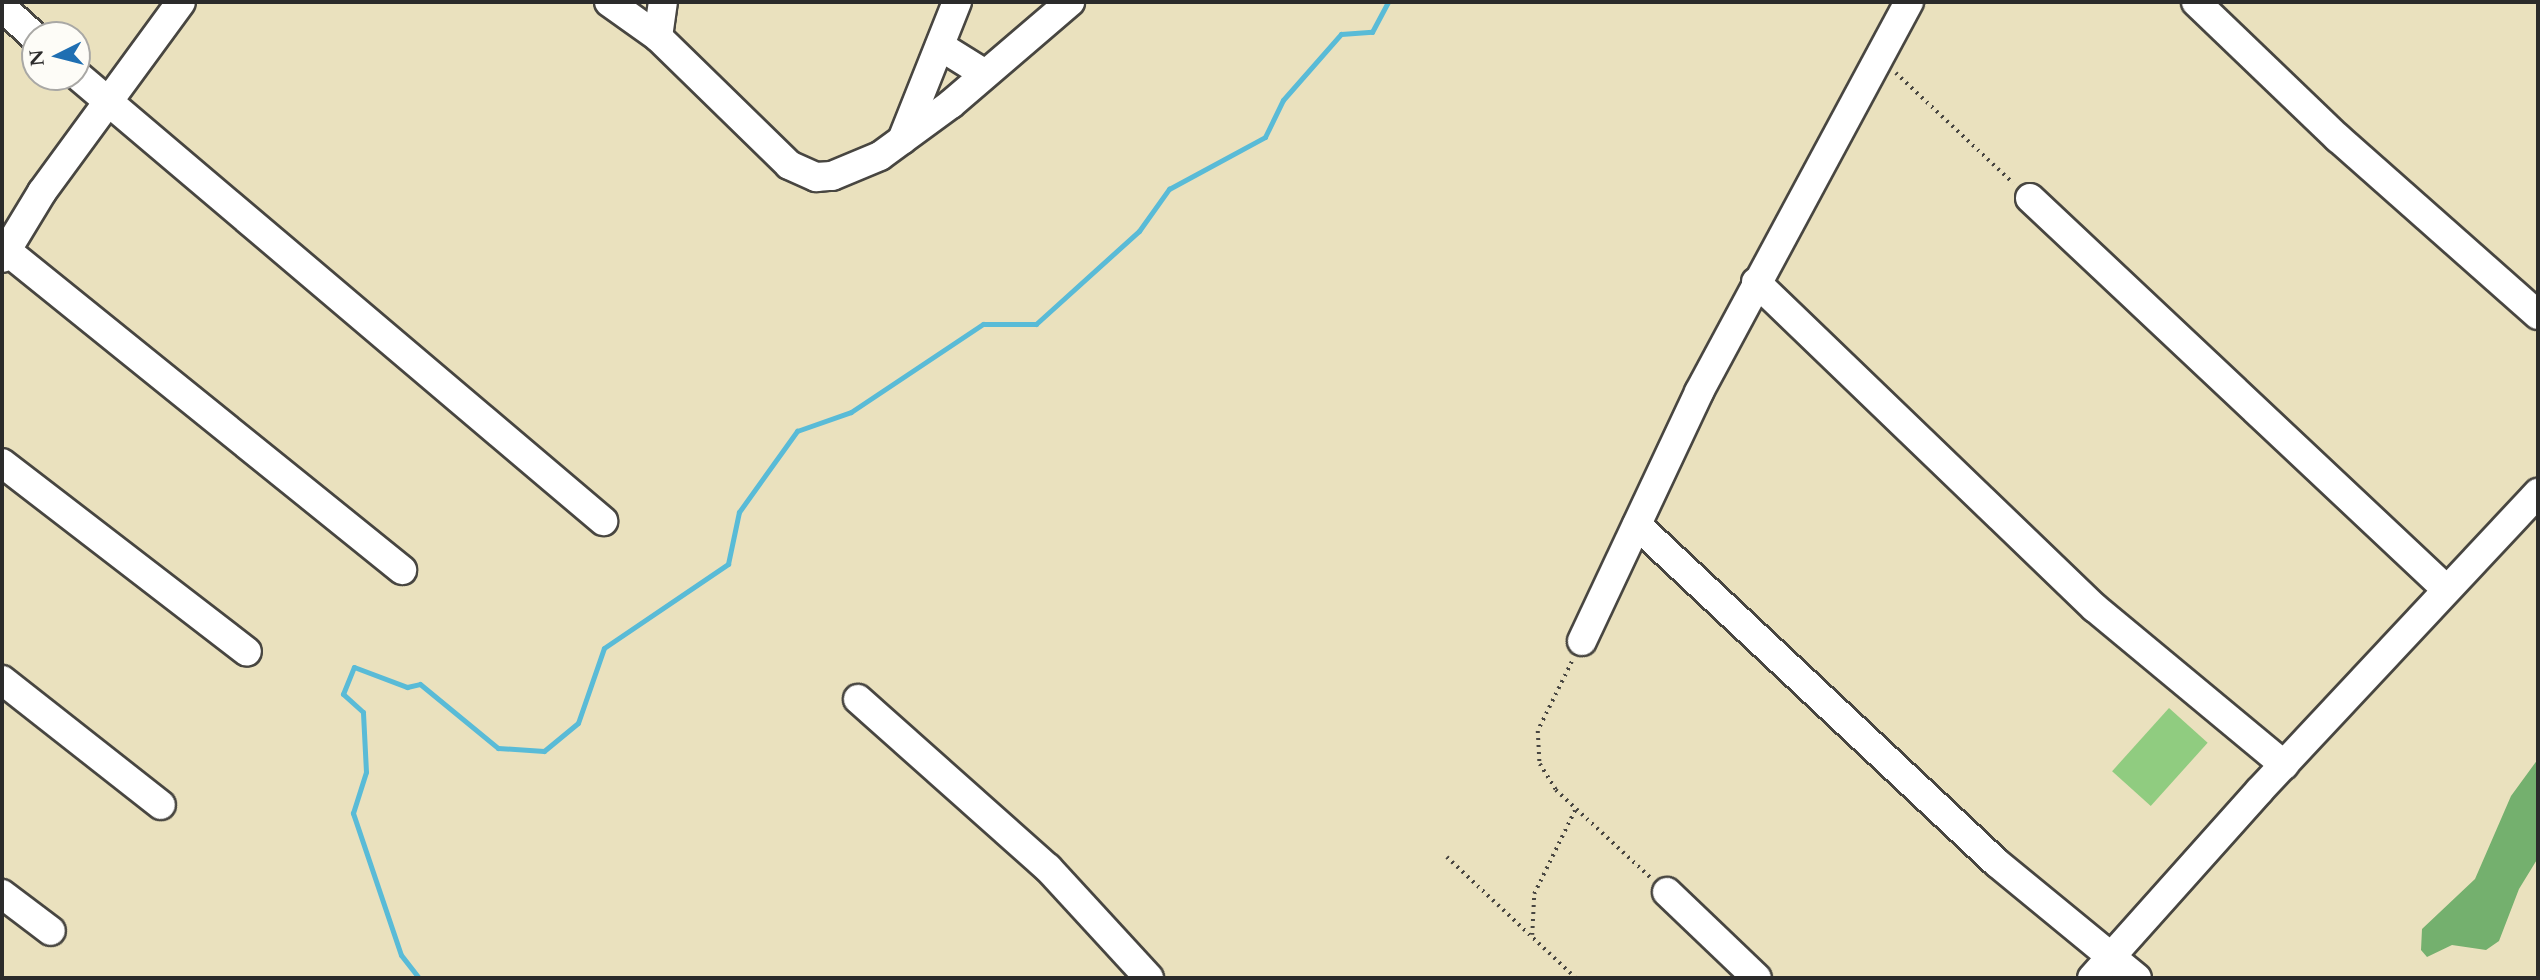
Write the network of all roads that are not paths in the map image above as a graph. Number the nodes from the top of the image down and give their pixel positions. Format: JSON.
{"nodes":[{"id":1,"x":181,"y":2,"type":"edge"},
{"id":2,"x":663,"y":2,"type":"edge"},
{"id":3,"x":957,"y":2,"type":"edge"},
{"id":4,"x":1070,"y":2,"type":"edge"},
{"id":5,"x":1909,"y":2,"type":"edge"},
{"id":6,"x":2196,"y":2,"type":"edge"},
{"id":7,"x":2,"y":7,"type":"edge"},
{"id":8,"x":619,"y":8,"type":"edge"},
{"id":9,"x":21,"y":24,"type":"edge"},
{"id":10,"x":658,"y":37,"type":"junction"},
{"id":11,"x":940,"y":46,"type":"junction"},
{"id":12,"x":985,"y":74,"type":"junction"},
{"id":13,"x":91,"y":88,"type":"edge"},
{"id":14,"x":108,"y":103,"type":"junction"},
{"id":15,"x":902,"y":140,"type":"junction"},
{"id":16,"x":2030,"y":198,"type":"road end"},
{"id":17,"x":3,"y":245,"type":"edge"},
{"id":18,"x":1756,"y":282,"type":"junction"},
{"id":19,"x":2538,"y":315,"type":"edge"},
{"id":20,"x":2,"y":463,"type":"edge"},
{"id":21,"x":2538,"y":493,"type":"edge"},
{"id":22,"x":603,"y":522,"type":"dead end"},
{"id":23,"x":1637,"y":525,"type":"junction"},
{"id":24,"x":402,"y":570,"type":"dead end"},
{"id":25,"x":2447,"y":590,"type":"junction"},
{"id":26,"x":1582,"y":641,"type":"road end"},
{"id":27,"x":247,"y":652,"type":"dead end"},
{"id":28,"x":2,"y":680,"type":"edge"},
{"id":29,"x":858,"y":699,"type":"dead end"},
{"id":30,"x":2284,"y":765,"type":"junction"},
{"id":31,"x":161,"y":805,"type":"dead end"},
{"id":32,"x":1667,"y":892,"type":"road end"},
{"id":33,"x":2,"y":894,"type":"edge"},
{"id":34,"x":51,"y":931,"type":"dead end"},
{"id":35,"x":2101,"y":968,"type":"edge"},
{"id":36,"x":1149,"y":978,"type":"edge"},
{"id":37,"x":1756,"y":978,"type":"edge"},
{"id":38,"x":2137,"y":978,"type":"edge"}],
"edges":[{"from":1,"to":14,"type":"street"},
{"from":2,"to":8,"type":"street"},
{"from":2,"to":10,"type":"street"},
{"from":3,"to":11,"type":"street"},
{"from":4,"to":12,"type":"street"},
{"from":5,"to":18,"type":"street"},
{"from":6,"to":19,"type":"street"},
{"from":7,"to":9,"type":"street"},
{"from":8,"to":10,"type":"street"},
{"from":10,"to":15,"type":"street"},
{"from":11,"to":12,"type":"street"},
{"from":11,"to":15,"type":"street"},
{"from":12,"to":15,"type":"street"},
{"from":13,"to":14,"type":"street"},
{"from":14,"to":17,"type":"street"},
{"from":14,"to":22,"type":"street"},
{"from":16,"to":25,"type":"street"},
{"from":17,"to":24,"type":"street"},
{"from":18,"to":23,"type":"street"},
{"from":18,"to":30,"type":"street"},
{"from":20,"to":27,"type":"street"},
{"from":21,"to":25,"type":"street"},
{"from":23,"to":26,"type":"street"},
{"from":23,"to":35,"type":"street"},
{"from":25,"to":30,"type":"street"},
{"from":28,"to":31,"type":"street"},
{"from":29,"to":36,"type":"street"},
{"from":30,"to":35,"type":"street"},
{"from":32,"to":37,"type":"street"},
{"from":33,"to":34,"type":"street"},
{"from":35,"to":38,"type":"street"}]}
